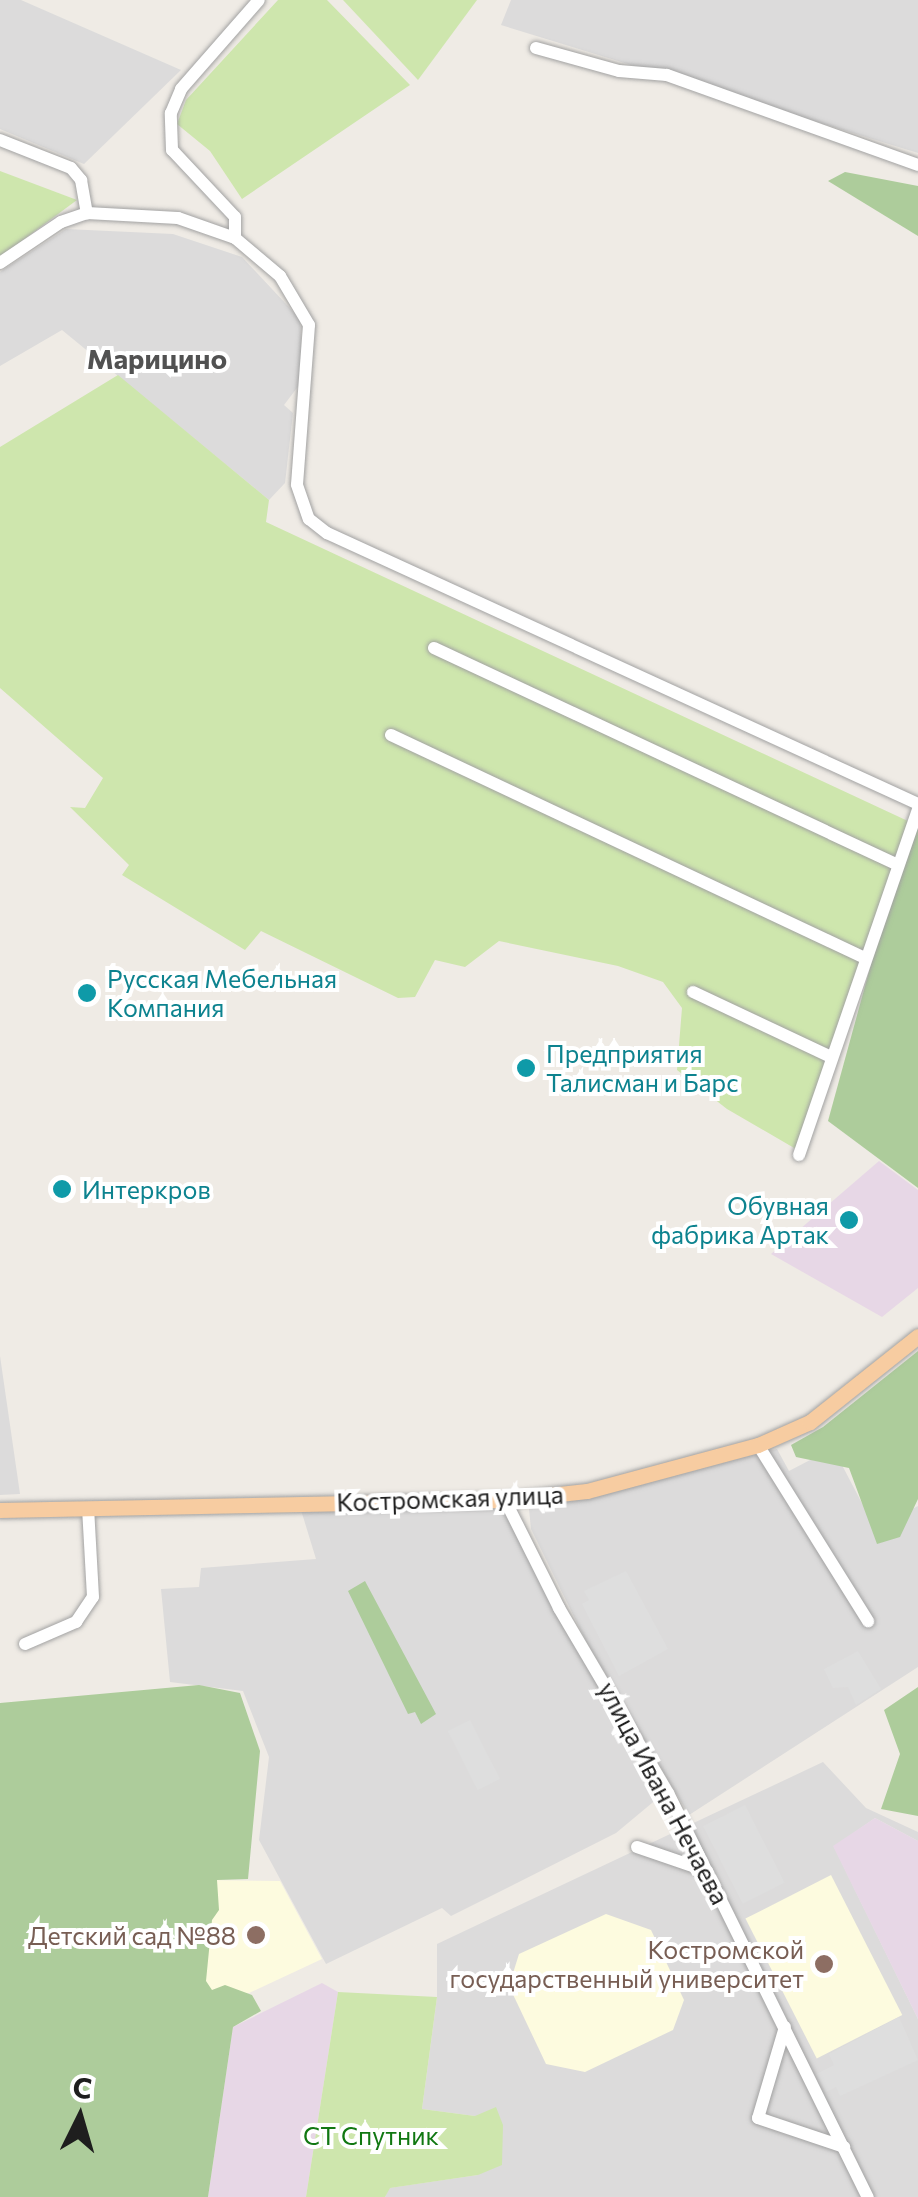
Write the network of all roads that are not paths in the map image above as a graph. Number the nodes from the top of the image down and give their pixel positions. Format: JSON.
{"nodes":[{"id":1,"x":259,"y":0,"type":"edge"},
{"id":2,"x":536,"y":48,"type":"dead end"},
{"id":3,"x":0,"y":140,"type":"edge"},
{"id":4,"x":918,"y":165,"type":"edge"},
{"id":5,"x":87,"y":213,"type":"junction"},
{"id":6,"x":235,"y":238,"type":"junction"},
{"id":7,"x":0,"y":263,"type":"edge"},
{"id":8,"x":434,"y":648,"type":"dead end"},
{"id":9,"x":391,"y":735,"type":"dead end"},
{"id":10,"x":918,"y":807,"type":"edge"},
{"id":11,"x":898,"y":865,"type":"junction"},
{"id":12,"x":865,"y":958,"type":"junction"},
{"id":13,"x":693,"y":992,"type":"dead end"},
{"id":14,"x":831,"y":1057,"type":"junction"},
{"id":15,"x":799,"y":1155,"type":"dead end"},
{"id":16,"x":918,"y":1336,"type":"edge"},
{"id":17,"x":758,"y":1445,"type":"junction"},
{"id":18,"x":505,"y":1500,"type":"junction"},
{"id":19,"x":88,"y":1508,"type":"junction"},
{"id":20,"x":0,"y":1510,"type":"edge"},
{"id":21,"x":868,"y":1621,"type":"dead end"},
{"id":22,"x":26,"y":1644,"type":"dead end"},
{"id":23,"x":637,"y":1847,"type":"dead end"},
{"id":24,"x":707,"y":1871,"type":"junction"},
{"id":25,"x":786,"y":2027,"type":"junction"},
{"id":26,"x":844,"y":2147,"type":"junction"},
{"id":27,"x":868,"y":2197,"type":"edge"}],
"edges":[{"from":1,"to":6,"type":"street"},
{"from":2,"to":4,"type":"street"},
{"from":3,"to":5,"type":"street"},
{"from":5,"to":6,"type":"street"},
{"from":5,"to":7,"type":"street"},
{"from":6,"to":10,"type":"street"},
{"from":8,"to":11,"type":"street"},
{"from":9,"to":12,"type":"street"},
{"from":10,"to":11,"type":"street"},
{"from":11,"to":12,"type":"street"},
{"from":12,"to":14,"type":"street"},
{"from":13,"to":14,"type":"street"},
{"from":14,"to":15,"type":"street"},
{"from":16,"to":17,"type":"main road","name":"Костромская улица"},
{"from":17,"to":18,"type":"main road","name":"Костромская улица"},
{"from":17,"to":21,"type":"street"},
{"from":18,"to":19,"type":"main road","name":"Костромская улица"},
{"from":18,"to":24,"type":"street","name":"улица Ивана Нечаева"},
{"from":19,"to":20,"type":"main road","name":"Костромская улица"},
{"from":19,"to":22,"type":"street"},
{"from":23,"to":24,"type":"street"},
{"from":24,"to":25,"type":"street","name":"улица Ивана Нечаева"},
{"from":25,"to":26,"type":"street","name":"улица Ивана Нечаева"},
{"from":25,"to":26,"type":"street"},
{"from":26,"to":27,"type":"street","name":"улица Ивана Нечаева"}]}
